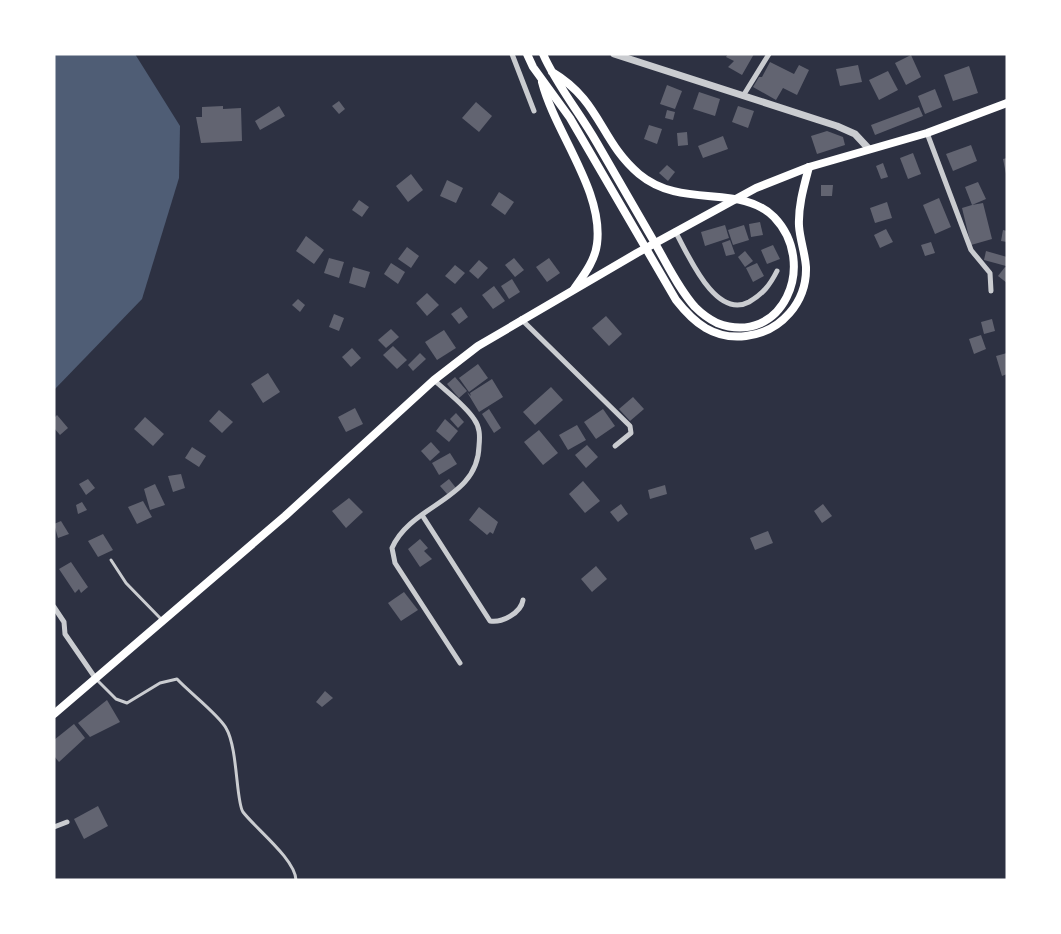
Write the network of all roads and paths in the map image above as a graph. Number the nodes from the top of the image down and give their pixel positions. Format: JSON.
{"nodes":[{"id":1,"x":512,"y":54,"type":"edge"},
{"id":2,"x":528,"y":54,"type":"edge"},
{"id":3,"x":543,"y":54,"type":"edge"},
{"id":4,"x":614,"y":54,"type":"edge"},
{"id":5,"x":769,"y":54,"type":"edge"},
{"id":6,"x":552,"y":72,"type":"junction"},
{"id":7,"x":541,"y":79,"type":"junction"},
{"id":8,"x":743,"y":96,"type":"junction"},
{"id":9,"x":1007,"y":103,"type":"edge"},
{"id":10,"x":534,"y":111,"type":"dead end"},
{"id":11,"x":927,"y":133,"type":"junction"},
{"id":12,"x":869,"y":148,"type":"junction"},
{"id":13,"x":809,"y":167,"type":"junction"},
{"id":14,"x":734,"y":198,"type":"junction"},
{"id":15,"x":675,"y":231,"type":"junction"},
{"id":16,"x":777,"y":271,"type":"dead end"},
{"id":17,"x":574,"y":289,"type":"junction"},
{"id":18,"x":991,"y":291,"type":"dead end"},
{"id":19,"x":521,"y":320,"type":"junction"},
{"id":20,"x":434,"y":380,"type":"junction"},
{"id":21,"x":615,"y":446,"type":"dead end"},
{"id":22,"x":422,"y":515,"type":"junction"},
{"id":23,"x":111,"y":560,"type":"dead end"},
{"id":24,"x":523,"y":600,"type":"dead end"},
{"id":25,"x":54,"y":607,"type":"edge"},
{"id":26,"x":164,"y":621,"type":"junction"},
{"id":27,"x":460,"y":663,"type":"dead end"},
{"id":28,"x":97,"y":680,"type":"junction"},
{"id":29,"x":54,"y":714,"type":"edge"},
{"id":30,"x":67,"y":822,"type":"dead end"},
{"id":31,"x":54,"y":827,"type":"edge"},
{"id":32,"x":296,"y":880,"type":"edge"}],
"edges":[{"from":1,"to":10,"type":"street"},
{"from":2,"to":7,"type":"main road"},
{"from":3,"to":6,"type":"main road"},
{"from":4,"to":8,"type":"street"},
{"from":5,"to":8,"type":"street"},
{"from":6,"to":14,"type":"main road"},
{"from":6,"to":14,"type":"main road"},
{"from":7,"to":13,"type":"main road"},
{"from":7,"to":17,"type":"main road"},
{"from":8,"to":12,"type":"street"},
{"from":9,"to":11,"type":"main road"},
{"from":11,"to":12,"type":"main road"},
{"from":11,"to":18,"type":"street"},
{"from":12,"to":13,"type":"main road"},
{"from":13,"to":14,"type":"main road"},
{"from":14,"to":15,"type":"main road"},
{"from":15,"to":16,"type":"street"},
{"from":15,"to":17,"type":"main road"},
{"from":17,"to":19,"type":"main road"},
{"from":19,"to":20,"type":"main road"},
{"from":19,"to":21,"type":"street"},
{"from":20,"to":22,"type":"street"},
{"from":20,"to":26,"type":"main road"},
{"from":22,"to":24,"type":"street"},
{"from":22,"to":27,"type":"street"},
{"from":23,"to":26,"type":"lane"},
{"from":25,"to":28,"type":"street"},
{"from":26,"to":28,"type":"main road"},
{"from":28,"to":29,"type":"main road"},
{"from":28,"to":32,"type":"lane"},
{"from":30,"to":31,"type":"street"}]}
